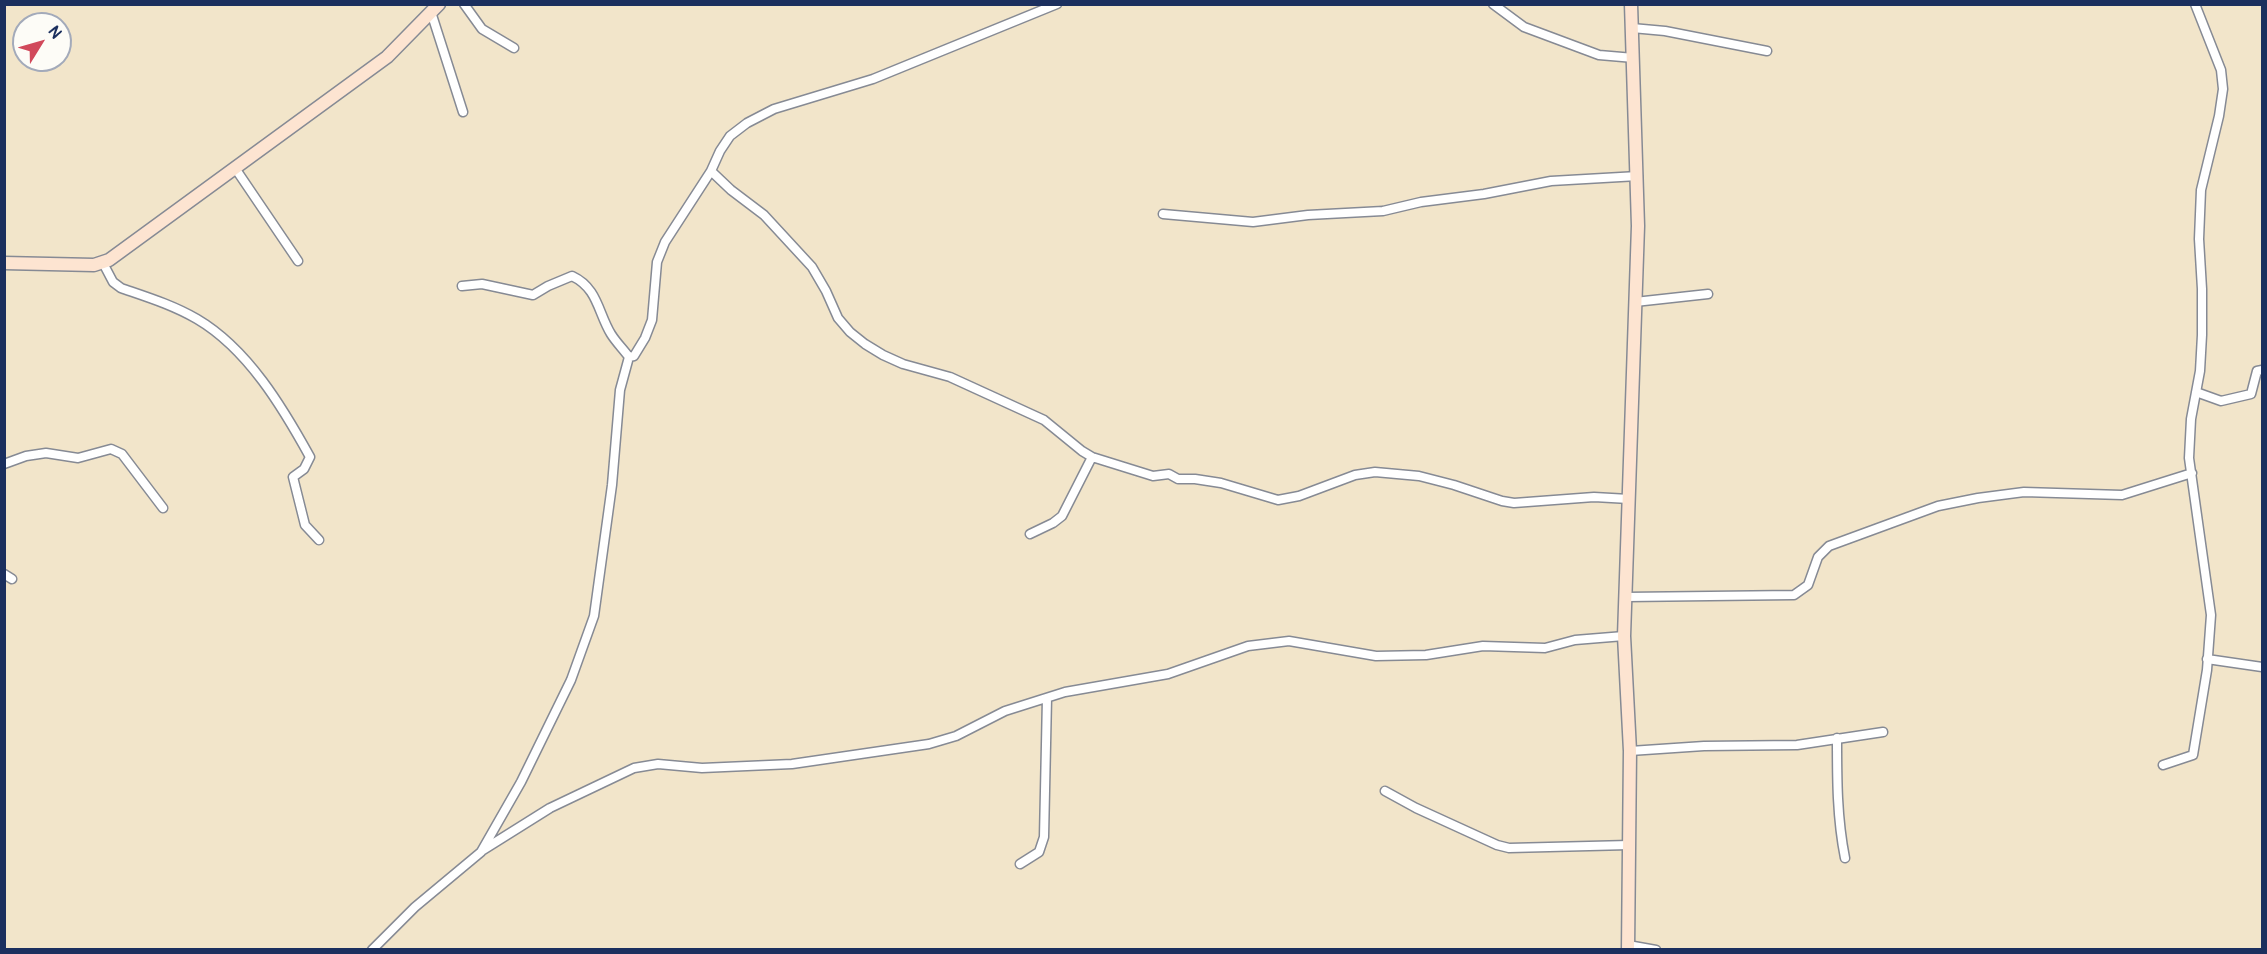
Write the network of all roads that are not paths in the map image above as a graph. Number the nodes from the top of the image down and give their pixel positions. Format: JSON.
{"nodes":[{"id":1,"x":464,"y":4,"type":"edge"},
{"id":2,"x":1058,"y":4,"type":"edge"},
{"id":3,"x":1493,"y":4,"type":"edge"},
{"id":4,"x":1631,"y":4,"type":"edge"},
{"id":5,"x":2196,"y":4,"type":"edge"},
{"id":6,"x":435,"y":8,"type":"edge"},
{"id":7,"x":1632,"y":28,"type":"junction"},
{"id":8,"x":514,"y":48,"type":"dead end"},
{"id":9,"x":1767,"y":51,"type":"dead end"},
{"id":10,"x":1634,"y":58,"type":"junction"},
{"id":11,"x":463,"y":112,"type":"dead end"},
{"id":12,"x":235,"y":168,"type":"junction"},
{"id":13,"x":711,"y":171,"type":"junction"},
{"id":14,"x":1638,"y":176,"type":"junction"},
{"id":15,"x":1163,"y":214,"type":"dead end"},
{"id":16,"x":298,"y":261,"type":"dead end"},
{"id":17,"x":4,"y":263,"type":"edge"},
{"id":18,"x":103,"y":263,"type":"junction"},
{"id":19,"x":462,"y":286,"type":"dead end"},
{"id":20,"x":1708,"y":294,"type":"dead end"},
{"id":21,"x":1635,"y":302,"type":"junction"},
{"id":22,"x":629,"y":357,"type":"junction"},
{"id":23,"x":2262,"y":370,"type":"edge"},
{"id":24,"x":2196,"y":392,"type":"junction"},
{"id":25,"x":1092,"y":457,"type":"junction"},
{"id":26,"x":4,"y":464,"type":"edge"},
{"id":27,"x":2192,"y":473,"type":"junction"},
{"id":28,"x":1629,"y":499,"type":"junction"},
{"id":29,"x":163,"y":508,"type":"dead end"},
{"id":30,"x":1030,"y":534,"type":"dead end"},
{"id":31,"x":319,"y":540,"type":"dead end"},
{"id":32,"x":1626,"y":597,"type":"junction"},
{"id":33,"x":1624,"y":636,"type":"junction"},
{"id":34,"x":2207,"y":659,"type":"junction"},
{"id":35,"x":2262,"y":667,"type":"edge"},
{"id":36,"x":1047,"y":698,"type":"junction"},
{"id":37,"x":1882,"y":732,"type":"dead end"},
{"id":38,"x":1837,"y":738,"type":"junction"},
{"id":39,"x":1630,"y":752,"type":"junction"},
{"id":40,"x":2163,"y":765,"type":"dead end"},
{"id":41,"x":1385,"y":791,"type":"dead end"},
{"id":42,"x":510,"y":832,"type":"junction"},
{"id":43,"x":490,"y":833,"type":"junction"},
{"id":44,"x":1629,"y":845,"type":"junction"},
{"id":45,"x":481,"y":852,"type":"junction"},
{"id":46,"x":1845,"y":858,"type":"dead end"},
{"id":47,"x":1020,"y":864,"type":"dead end"},
{"id":48,"x":1628,"y":947,"type":"edge"},
{"id":49,"x":372,"y":950,"type":"edge"},
{"id":50,"x":1656,"y":950,"type":"edge"}],
"edges":[{"from":1,"to":8,"type":"street"},
{"from":2,"to":13,"type":"street"},
{"from":3,"to":10,"type":"street"},
{"from":4,"to":7,"type":"main road"},
{"from":5,"to":24,"type":"street"},
{"from":6,"to":11,"type":"street"},
{"from":6,"to":12,"type":"main road"},
{"from":7,"to":9,"type":"street"},
{"from":7,"to":10,"type":"main road"},
{"from":10,"to":14,"type":"main road"},
{"from":12,"to":16,"type":"street"},
{"from":12,"to":18,"type":"main road"},
{"from":13,"to":22,"type":"street"},
{"from":13,"to":25,"type":"street"},
{"from":14,"to":15,"type":"street"},
{"from":14,"to":21,"type":"main road"},
{"from":17,"to":18,"type":"main road"},
{"from":18,"to":31,"type":"street"},
{"from":19,"to":22,"type":"street"},
{"from":20,"to":21,"type":"street"},
{"from":21,"to":28,"type":"main road"},
{"from":22,"to":43,"type":"street"},
{"from":23,"to":24,"type":"street"},
{"from":24,"to":27,"type":"street"},
{"from":25,"to":28,"type":"street"},
{"from":25,"to":30,"type":"street"},
{"from":26,"to":29,"type":"street"},
{"from":27,"to":32,"type":"street"},
{"from":27,"to":34,"type":"street"},
{"from":28,"to":32,"type":"main road"},
{"from":32,"to":33,"type":"main road"},
{"from":33,"to":36,"type":"street"},
{"from":33,"to":39,"type":"main road"},
{"from":34,"to":35,"type":"street"},
{"from":34,"to":40,"type":"street"},
{"from":36,"to":42,"type":"street"},
{"from":36,"to":47,"type":"street"},
{"from":37,"to":38,"type":"street"},
{"from":38,"to":39,"type":"street"},
{"from":38,"to":46,"type":"street"},
{"from":39,"to":44,"type":"main road"},
{"from":41,"to":44,"type":"street"},
{"from":42,"to":43,"type":"street"},
{"from":42,"to":45,"type":"street"},
{"from":43,"to":45,"type":"street"},
{"from":44,"to":48,"type":"main road"},
{"from":45,"to":49,"type":"street"},
{"from":48,"to":50,"type":"street"}]}
